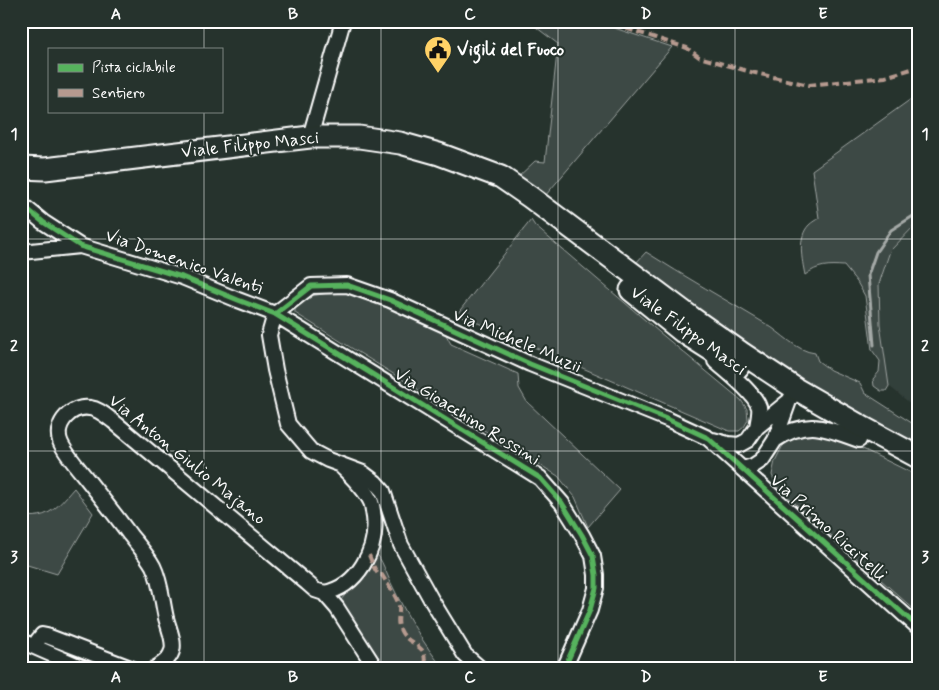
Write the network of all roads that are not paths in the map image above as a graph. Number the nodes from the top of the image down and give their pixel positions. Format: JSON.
{"nodes":[{"id":1,"x":343,"y":21,"type":"edge"},
{"id":2,"x":310,"y":137,"type":"junction"},
{"id":3,"x":21,"y":168,"type":"edge"},
{"id":4,"x":475,"y":168,"type":"junction"},
{"id":5,"x":21,"y":204,"type":"edge"},
{"id":6,"x":80,"y":246,"type":"junction"},
{"id":7,"x":21,"y":252,"type":"edge"},
{"id":8,"x":275,"y":314,"type":"junction"},
{"id":9,"x":683,"y":332,"type":"junction"},
{"id":10,"x":793,"y":395,"type":"junction"},
{"id":11,"x":757,"y":427,"type":"junction"},
{"id":12,"x":708,"y":438,"type":"junction"},
{"id":13,"x":748,"y":440,"type":"junction"},
{"id":14,"x":774,"y":440,"type":"junction"},
{"id":15,"x":859,"y":440,"type":"junction"},
{"id":16,"x":918,"y":456,"type":"edge"},
{"id":17,"x":762,"y":460,"type":"junction"},
{"id":18,"x":337,"y":463,"type":"junction"},
{"id":19,"x":918,"y":468,"type":"edge"},
{"id":20,"x":743,"y":469,"type":"junction"},
{"id":21,"x":767,"y":491,"type":"junction"},
{"id":22,"x":324,"y":593,"type":"junction"},
{"id":23,"x":918,"y":627,"type":"edge"},
{"id":24,"x":21,"y":641,"type":"edge"},
{"id":25,"x":35,"y":647,"type":"junction"},
{"id":26,"x":85,"y":669,"type":"edge"},
{"id":27,"x":133,"y":669,"type":"edge"},
{"id":28,"x":154,"y":669,"type":"edge"},
{"id":29,"x":376,"y":669,"type":"edge"},
{"id":30,"x":481,"y":669,"type":"edge"},
{"id":31,"x":564,"y":669,"type":"edge"}],
"edges":[{"from":1,"to":2,"type":"street"},
{"from":2,"to":3,"type":"main road","name":"Viale Filippo Masci"},
{"from":2,"to":4,"type":"main road","name":"Viale Filippo Masci"},
{"from":4,"to":9,"type":"main road","name":"Viale Filippo Masci"},
{"from":4,"to":10,"type":"main road","name":"Viale Filippo Masci"},
{"from":5,"to":6,"type":"street","name":"Via Domenico Valenti"},
{"from":6,"to":7,"type":"street","name":"Via Domenico Valenti"},
{"from":6,"to":8,"type":"street","name":"Via Domenico Valenti"},
{"from":8,"to":12,"type":"street","name":"Via Michele Muzii"},
{"from":8,"to":18,"type":"street"},
{"from":8,"to":31,"type":"street","name":"Via Gioacchino Rossini"},
{"from":9,"to":10,"type":"main road","name":"Viale Filippo Masci"},
{"from":9,"to":11,"type":"street"},
{"from":10,"to":11,"type":"street"},
{"from":10,"to":14,"type":"street"},
{"from":10,"to":15,"type":"main road","name":"Viale Filippo Masci"},
{"from":10,"to":16,"type":"main road","name":"Viale Filippo Masci"},
{"from":11,"to":13,"type":"street"},
{"from":12,"to":13,"type":"street"},
{"from":12,"to":20,"type":"street","name":"Via Michele Muzii"},
{"from":13,"to":20,"type":"street"},
{"from":14,"to":15,"type":"street"},
{"from":14,"to":17,"type":"street"},
{"from":15,"to":19,"type":"main road","name":"Viale Filippo Masci"},
{"from":17,"to":20,"type":"street"},
{"from":17,"to":21,"type":"street"},
{"from":18,"to":22,"type":"street"},
{"from":18,"to":30,"type":"street"},
{"from":20,"to":21,"type":"street","name":"Via Primo Riccitelli"},
{"from":21,"to":23,"type":"street","name":"Via Primo Riccitelli"},
{"from":22,"to":28,"type":"street","name":"Via Anton Giulio Majano"},
{"from":22,"to":29,"type":"street","name":"Via Anton Giulio Majano"},
{"from":24,"to":25,"type":"street"},
{"from":25,"to":26,"type":"street"},
{"from":25,"to":27,"type":"street"}]}
